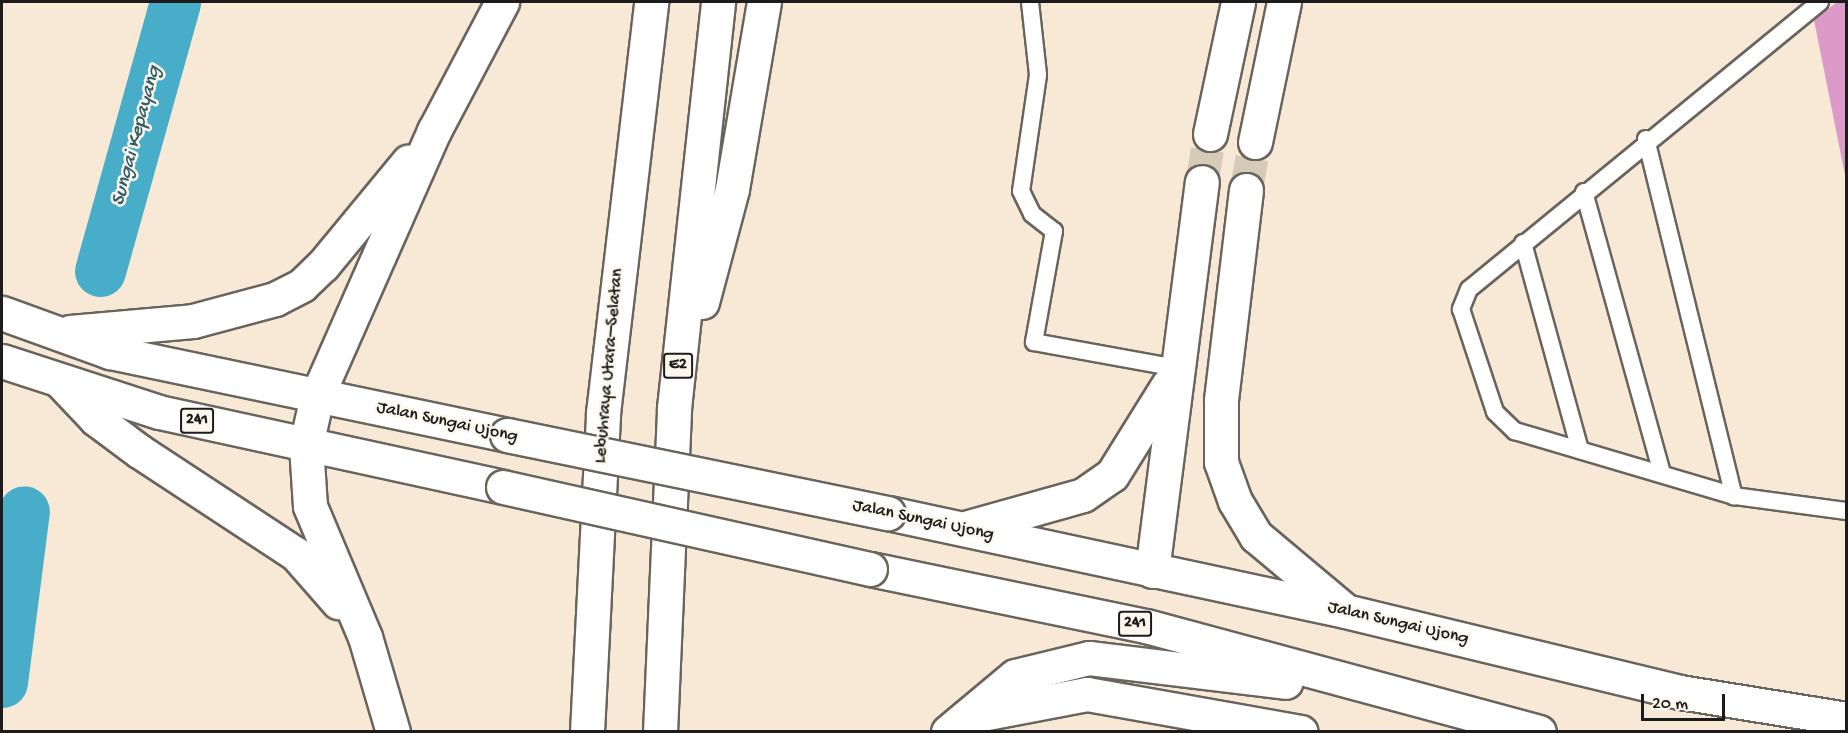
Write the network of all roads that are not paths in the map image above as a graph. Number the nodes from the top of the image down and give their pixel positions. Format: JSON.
{"nodes":[{"id":1,"x":502,"y":2,"type":"edge"},
{"id":2,"x":651,"y":2,"type":"edge"},
{"id":3,"x":718,"y":2,"type":"edge"},
{"id":4,"x":764,"y":2,"type":"edge"},
{"id":5,"x":1030,"y":2,"type":"edge"},
{"id":6,"x":1238,"y":2,"type":"edge"},
{"id":7,"x":1284,"y":2,"type":"edge"},
{"id":8,"x":1820,"y":2,"type":"edge"},
{"id":9,"x":434,"y":131,"type":"junction"},
{"id":10,"x":1210,"y":134,"type":"tunnel mouth"},
{"id":11,"x":1646,"y":139,"type":"junction"},
{"id":12,"x":1255,"y":142,"type":"tunnel mouth"},
{"id":13,"x":1202,"y":182,"type":"tunnel mouth"},
{"id":14,"x":1246,"y":190,"type":"tunnel mouth"},
{"id":15,"x":1584,"y":192,"type":"junction"},
{"id":16,"x":1523,"y":243,"type":"junction"},
{"id":17,"x":2,"y":313,"type":"edge"},
{"id":18,"x":69,"y":332,"type":"junction"},
{"id":19,"x":2,"y":361,"type":"edge"},
{"id":20,"x":1178,"y":368,"type":"junction"},
{"id":21,"x":74,"y":388,"type":"junction"},
{"id":22,"x":317,"y":396,"type":"junction"},
{"id":23,"x":674,"y":408,"type":"junction"},
{"id":24,"x":306,"y":445,"type":"junction"},
{"id":25,"x":1580,"y":450,"type":"junction"},
{"id":26,"x":1662,"y":474,"type":"junction"},
{"id":27,"x":1734,"y":496,"type":"junction"},
{"id":28,"x":1846,"y":511,"type":"edge"},
{"id":29,"x":958,"y":529,"type":"junction"},
{"id":30,"x":1152,"y":572,"type":"junction"},
{"id":31,"x":1345,"y":611,"type":"junction"},
{"id":32,"x":365,"y":637,"type":"junction"},
{"id":33,"x":1397,"y":695,"type":"junction"},
{"id":34,"x":1846,"y":719,"type":"edge"},
{"id":35,"x":955,"y":725,"type":"edge"},
{"id":36,"x":393,"y":732,"type":"edge"},
{"id":37,"x":587,"y":732,"type":"edge"},
{"id":38,"x":660,"y":732,"type":"edge"},
{"id":39,"x":1301,"y":732,"type":"edge"},
{"id":40,"x":1539,"y":732,"type":"edge"}],
"edges":[{"from":1,"to":9,"type":"highway"},
{"from":2,"to":37,"type":"highway","name":"Lebuhraya Utara–Selatan"},
{"from":3,"to":23,"type":"highway","number":"E2"},
{"from":4,"to":23,"type":"highway"},
{"from":5,"to":20,"type":"lane"},
{"from":6,"to":10,"type":"highway"},
{"from":7,"to":12,"type":"highway"},
{"from":8,"to":11,"type":"lane"},
{"from":9,"to":18,"type":"highway"},
{"from":9,"to":22,"type":"highway"},
{"from":11,"to":15,"type":"lane"},
{"from":11,"to":27,"type":"lane"},
{"from":13,"to":20,"type":"highway"},
{"from":14,"to":31,"type":"highway"},
{"from":15,"to":16,"type":"lane"},
{"from":15,"to":26,"type":"lane"},
{"from":16,"to":25,"type":"lane"},
{"from":16,"to":25,"type":"lane"},
{"from":17,"to":18,"type":"highway","name":"Jalan Sungai Ujong"},
{"from":18,"to":22,"type":"highway","name":"Jalan Sungai Ujong"},
{"from":19,"to":21,"type":"highway","number":"241"},
{"from":20,"to":29,"type":"highway"},
{"from":20,"to":30,"type":"highway"},
{"from":21,"to":24,"type":"highway","number":"241"},
{"from":21,"to":32,"type":"highway"},
{"from":22,"to":24,"type":"highway"},
{"from":22,"to":29,"type":"highway","name":"Jalan Sungai Ujong","bridge":true},
{"from":23,"to":38,"type":"highway","number":"E2"},
{"from":24,"to":32,"type":"highway"},
{"from":24,"to":33,"type":"highway","number":"241","bridge":true},
{"from":25,"to":26,"type":"lane"},
{"from":26,"to":27,"type":"lane"},
{"from":27,"to":28,"type":"lane"},
{"from":29,"to":30,"type":"highway","name":"Jalan Sungai Ujong"},
{"from":30,"to":31,"type":"highway","name":"Jalan Sungai Ujong"},
{"from":31,"to":34,"type":"highway","name":"Jalan Sungai Ujong"},
{"from":32,"to":36,"type":"highway"},
{"from":33,"to":35,"type":"highway"},
{"from":33,"to":40,"type":"highway","number":"241"},
{"from":35,"to":39,"type":"highway"}]}
